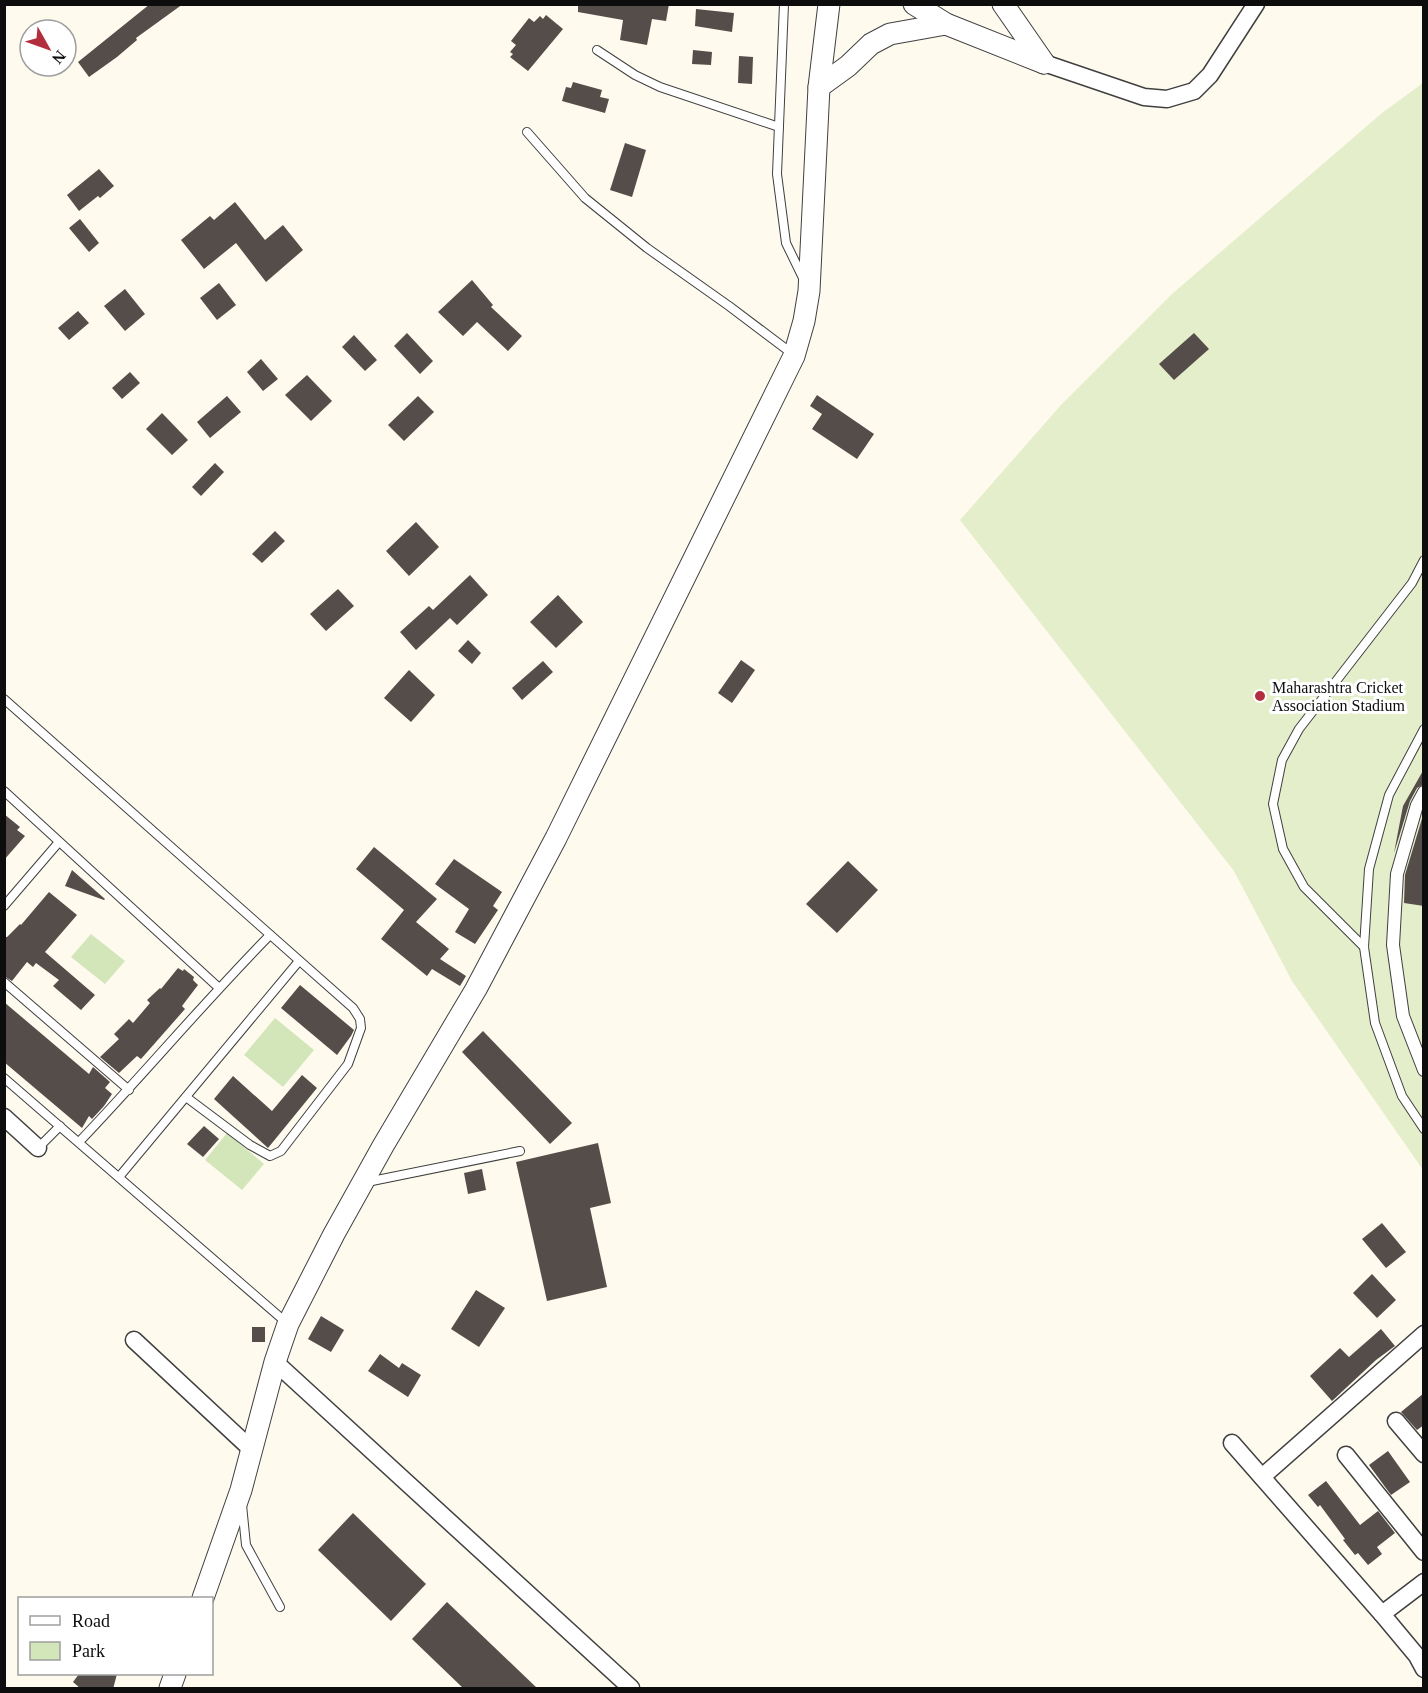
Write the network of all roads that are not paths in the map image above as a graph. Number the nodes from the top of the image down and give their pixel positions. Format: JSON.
{"nodes":[{"id":1,"x":784,"y":4,"type":"edge"},
{"id":2,"x":829,"y":4,"type":"edge"},
{"id":3,"x":914,"y":4,"type":"edge"},
{"id":4,"x":1003,"y":4,"type":"edge"},
{"id":5,"x":1256,"y":4,"type":"edge"},
{"id":6,"x":946,"y":24,"type":"junction"},
{"id":7,"x":597,"y":50,"type":"dead end"},
{"id":8,"x":1044,"y":63,"type":"junction"},
{"id":9,"x":819,"y":87,"type":"junction"},
{"id":10,"x":779,"y":127,"type":"junction"},
{"id":11,"x":528,"y":132,"type":"dead end"},
{"id":12,"x":809,"y":291,"type":"junction"},
{"id":13,"x":794,"y":356,"type":"junction"},
{"id":14,"x":1424,"y":560,"type":"edge"},
{"id":15,"x":4,"y":699,"type":"edge"},
{"id":16,"x":1424,"y":729,"type":"edge"},
{"id":17,"x":4,"y":791,"type":"edge"},
{"id":18,"x":1424,"y":792,"type":"edge"},
{"id":19,"x":59,"y":842,"type":"junction"},
{"id":20,"x":4,"y":906,"type":"edge"},
{"id":21,"x":270,"y":935,"type":"junction"},
{"id":22,"x":1364,"y":947,"type":"junction"},
{"id":23,"x":299,"y":961,"type":"junction"},
{"id":24,"x":4,"y":982,"type":"edge"},
{"id":25,"x":218,"y":987,"type":"junction"},
{"id":26,"x":1424,"y":1070,"type":"edge"},
{"id":27,"x":4,"y":1078,"type":"edge"},
{"id":28,"x":129,"y":1090,"type":"junction"},
{"id":29,"x":186,"y":1097,"type":"junction"},
{"id":30,"x":4,"y":1117,"type":"edge"},
{"id":31,"x":60,"y":1126,"type":"junction"},
{"id":32,"x":1424,"y":1129,"type":"edge"},
{"id":33,"x":79,"y":1142,"type":"junction"},
{"id":34,"x":38,"y":1148,"type":"joint"},
{"id":35,"x":520,"y":1151,"type":"dead end"},
{"id":36,"x":119,"y":1177,"type":"junction"},
{"id":37,"x":362,"y":1183,"type":"junction"},
{"id":38,"x":288,"y":1324,"type":"junction"},
{"id":39,"x":1424,"y":1334,"type":"edge"},
{"id":40,"x":134,"y":1340,"type":"dead end"},
{"id":41,"x":275,"y":1362,"type":"junction"},
{"id":42,"x":1396,"y":1421,"type":"dead end"},
{"id":43,"x":1232,"y":1443,"type":"dead end"},
{"id":44,"x":251,"y":1449,"type":"junction"},
{"id":45,"x":1424,"y":1454,"type":"edge"},
{"id":46,"x":1346,"y":1455,"type":"dead end"},
{"id":47,"x":1262,"y":1477,"type":"junction"},
{"id":48,"x":241,"y":1490,"type":"junction"},
{"id":49,"x":1424,"y":1552,"type":"edge"},
{"id":50,"x":1424,"y":1582,"type":"edge"},
{"id":51,"x":204,"y":1597,"type":"edge"},
{"id":52,"x":280,"y":1607,"type":"dead end"},
{"id":53,"x":1382,"y":1614,"type":"junction"},
{"id":54,"x":1424,"y":1668,"type":"edge"},
{"id":55,"x":631,"y":1689,"type":"edge"}],
"edges":[{"from":1,"to":10,"type":"lane"},
{"from":2,"to":9,"type":"street"},
{"from":3,"to":6,"type":"street"},
{"from":4,"to":8,"type":"street"},
{"from":5,"to":8,"type":"street"},
{"from":6,"to":8,"type":"street"},
{"from":6,"to":9,"type":"street"},
{"from":7,"to":10,"type":"lane"},
{"from":9,"to":12,"type":"street"},
{"from":10,"to":12,"type":"lane"},
{"from":11,"to":13,"type":"lane"},
{"from":12,"to":13,"type":"street"},
{"from":13,"to":37,"type":"street"},
{"from":14,"to":22,"type":"lane"},
{"from":15,"to":21,"type":"lane"},
{"from":16,"to":22,"type":"lane"},
{"from":17,"to":19,"type":"lane"},
{"from":18,"to":26,"type":"street"},
{"from":19,"to":20,"type":"lane"},
{"from":19,"to":25,"type":"lane"},
{"from":21,"to":23,"type":"lane"},
{"from":21,"to":25,"type":"lane"},
{"from":22,"to":32,"type":"lane"},
{"from":23,"to":29,"type":"lane"},
{"from":23,"to":29,"type":"lane"},
{"from":24,"to":28,"type":"lane"},
{"from":25,"to":28,"type":"lane"},
{"from":27,"to":31,"type":"lane"},
{"from":28,"to":33,"type":"lane"},
{"from":29,"to":36,"type":"lane"},
{"from":30,"to":34,"type":"street"},
{"from":31,"to":33,"type":"lane"},
{"from":31,"to":34,"type":"lane"},
{"from":33,"to":36,"type":"lane"},
{"from":35,"to":37,"type":"lane"},
{"from":36,"to":38,"type":"lane"},
{"from":37,"to":38,"type":"street"},
{"from":38,"to":41,"type":"street"},
{"from":39,"to":47,"type":"street"},
{"from":40,"to":44,"type":"street"},
{"from":41,"to":44,"type":"street"},
{"from":41,"to":55,"type":"street"},
{"from":42,"to":45,"type":"street"},
{"from":43,"to":47,"type":"street"},
{"from":44,"to":48,"type":"street"},
{"from":46,"to":49,"type":"street"},
{"from":47,"to":53,"type":"street"},
{"from":48,"to":51,"type":"street"},
{"from":48,"to":52,"type":"lane"},
{"from":50,"to":53,"type":"street"},
{"from":53,"to":54,"type":"street"}]}
